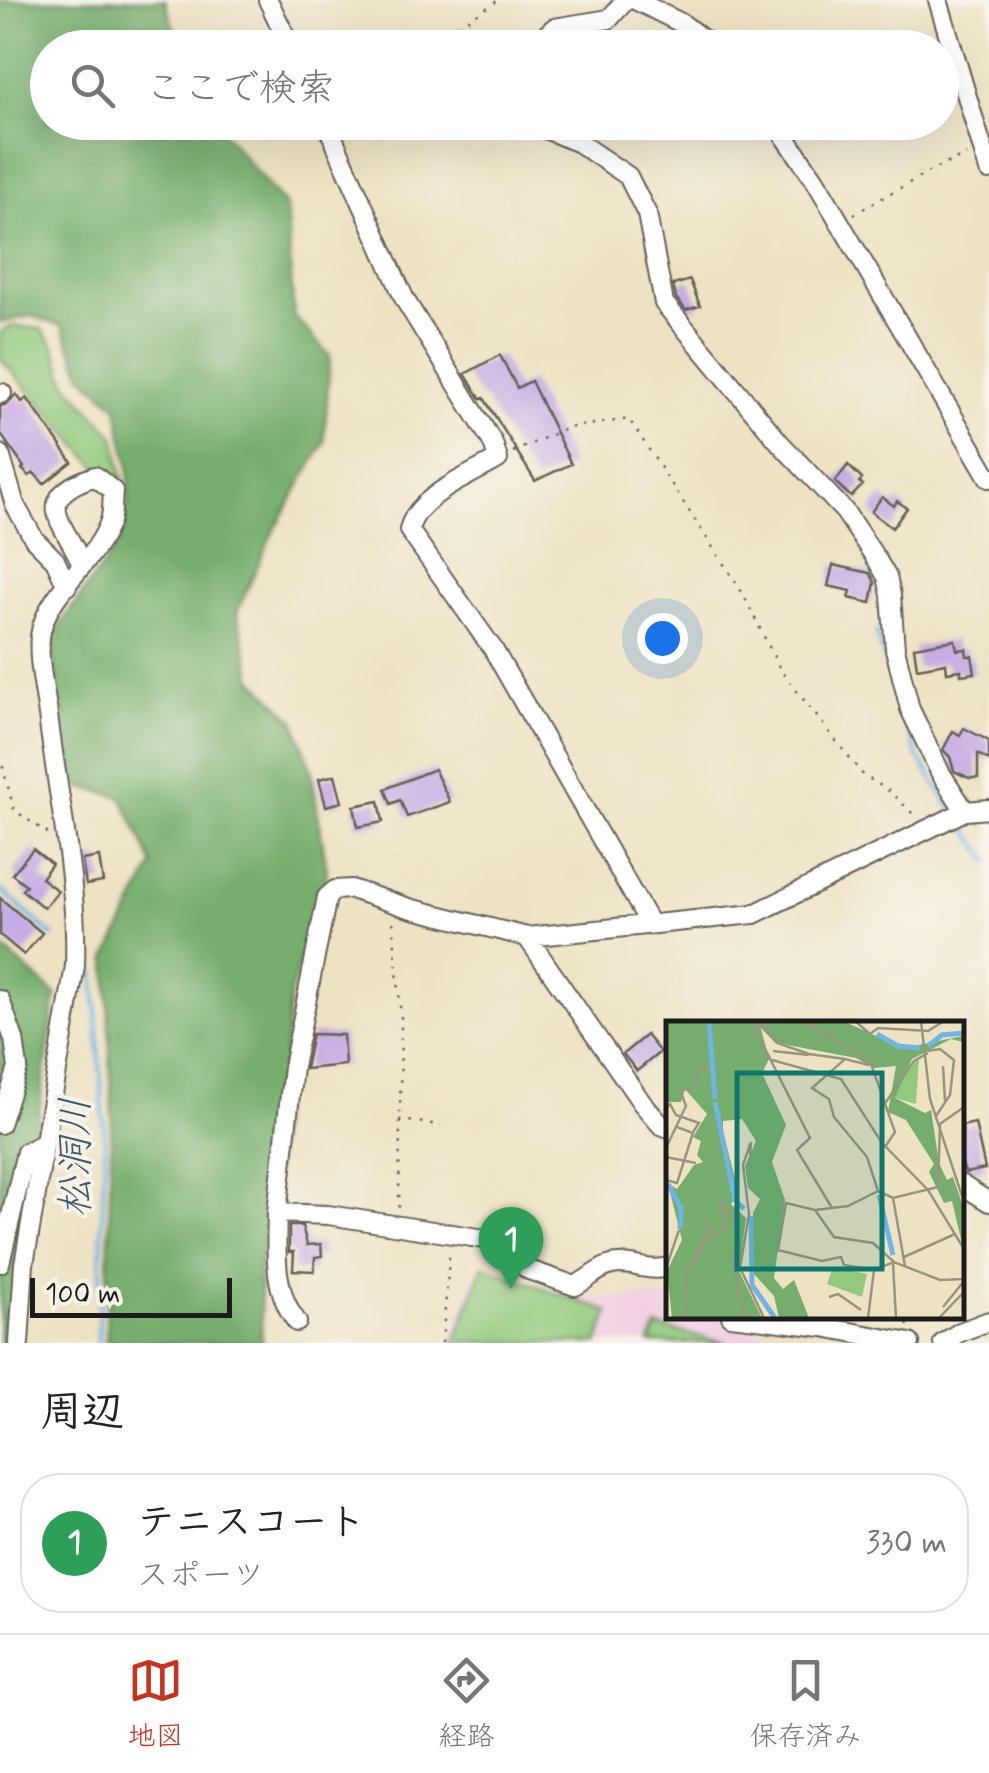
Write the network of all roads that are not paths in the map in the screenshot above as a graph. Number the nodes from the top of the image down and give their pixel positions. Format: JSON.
{"nodes":[{"id":1,"x":268,"y":0,"type":"edge"},
{"id":2,"x":626,"y":0,"type":"edge"},
{"id":3,"x":635,"y":0,"type":"edge"},
{"id":4,"x":938,"y":0,"type":"edge"},
{"id":5,"x":282,"y":30,"type":"edge"},
{"id":6,"x":552,"y":30,"type":"edge"},
{"id":7,"x":691,"y":30,"type":"edge"},
{"id":8,"x":947,"y":30,"type":"edge"},
{"id":9,"x":959,"y":72,"type":"edge"},
{"id":10,"x":334,"y":140,"type":"edge"},
{"id":11,"x":572,"y":140,"type":"edge"},
{"id":12,"x":788,"y":140,"type":"edge"},
{"id":13,"x":989,"y":170,"type":"edge"},
{"id":14,"x":0,"y":454,"type":"edge"},
{"id":15,"x":989,"y":478,"type":"edge"},
{"id":16,"x":75,"y":575,"type":"junction"},
{"id":17,"x":989,"y":810,"type":"edge"},
{"id":18,"x":965,"y":811,"type":"junction"},
{"id":19,"x":650,"y":924,"type":"junction"},
{"id":20,"x":527,"y":937,"type":"junction"},
{"id":21,"x":0,"y":1000,"type":"edge"},
{"id":22,"x":0,"y":1124,"type":"edge"},
{"id":23,"x":666,"y":1127,"type":"edge"},
{"id":24,"x":44,"y":1143,"type":"junction"},
{"id":25,"x":964,"y":1186,"type":"edge"},
{"id":26,"x":989,"y":1202,"type":"edge"},
{"id":27,"x":276,"y":1213,"type":"junction"},
{"id":28,"x":0,"y":1263,"type":"edge"},
{"id":29,"x":666,"y":1268,"type":"edge"},
{"id":30,"x":750,"y":1318,"type":"edge"},
{"id":31,"x":989,"y":1321,"type":"edge"},
{"id":32,"x":297,"y":1322,"type":"dead end"},
{"id":33,"x":18,"y":1343,"type":"edge"},
{"id":34,"x":910,"y":1343,"type":"edge"},
{"id":35,"x":944,"y":1343,"type":"edge"}],
"edges":[{"from":1,"to":5,"type":"street"},
{"from":2,"to":6,"type":"street"},
{"from":3,"to":7,"type":"street"},
{"from":4,"to":8,"type":"street"},
{"from":9,"to":13,"type":"street"},
{"from":10,"to":19,"type":"street"},
{"from":11,"to":18,"type":"street"},
{"from":12,"to":15,"type":"street"},
{"from":14,"to":16,"type":"street"},
{"from":16,"to":16,"type":"street"},
{"from":16,"to":24,"type":"street"},
{"from":17,"to":18,"type":"street"},
{"from":18,"to":19,"type":"street"},
{"from":19,"to":20,"type":"street"},
{"from":20,"to":23,"type":"street"},
{"from":20,"to":27,"type":"street"},
{"from":21,"to":22,"type":"street"},
{"from":24,"to":28,"type":"street"},
{"from":24,"to":33,"type":"street"},
{"from":25,"to":26,"type":"street"},
{"from":27,"to":29,"type":"street"},
{"from":27,"to":32,"type":"street"},
{"from":30,"to":34,"type":"street"},
{"from":31,"to":35,"type":"street"}]}
